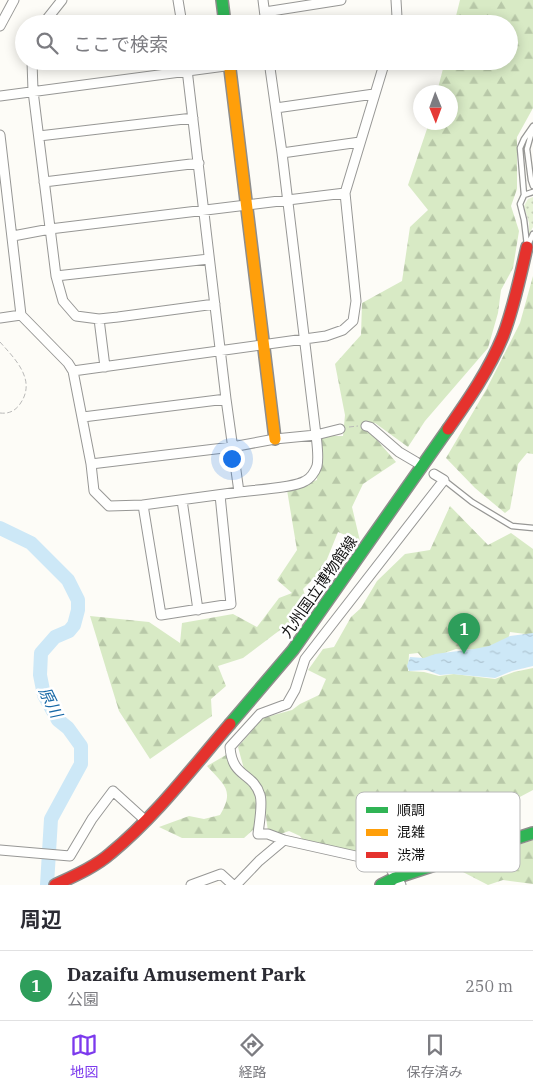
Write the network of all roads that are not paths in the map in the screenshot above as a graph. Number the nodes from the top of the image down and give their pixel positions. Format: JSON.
{"nodes":[{"id":1,"x":14,"y":0,"type":"edge"},
{"id":2,"x":62,"y":0,"type":"edge"},
{"id":3,"x":178,"y":0,"type":"edge"},
{"id":4,"x":222,"y":0,"type":"edge"},
{"id":5,"x":263,"y":0,"type":"edge"},
{"id":6,"x":341,"y":0,"type":"edge"},
{"id":7,"x":396,"y":0,"type":"edge"},
{"id":8,"x":265,"y":12,"type":"junction"},
{"id":9,"x":50,"y":15,"type":"edge"},
{"id":10,"x":180,"y":15,"type":"edge"},
{"id":11,"x":224,"y":15,"type":"edge"},
{"id":12,"x":265,"y":15,"type":"edge"},
{"id":13,"x":397,"y":15,"type":"edge"},
{"id":14,"x":0,"y":26,"type":"edge"},
{"id":15,"x":32,"y":70,"type":"edge"},
{"id":16,"x":198,"y":70,"type":"edge"},
{"id":17,"x":231,"y":70,"type":"edge"},
{"id":18,"x":270,"y":70,"type":"edge"},
{"id":19,"x":381,"y":70,"type":"edge"},
{"id":20,"x":187,"y":72,"type":"junction"},
{"id":21,"x":33,"y":91,"type":"junction"},
{"id":22,"x":374,"y":94,"type":"junction"},
{"id":23,"x":0,"y":96,"type":"edge"},
{"id":24,"x":276,"y":108,"type":"junction"},
{"id":25,"x":193,"y":118,"type":"junction"},
{"id":26,"x":533,"y":127,"type":"edge"},
{"id":27,"x":0,"y":134,"type":"edge"},
{"id":28,"x":39,"y":136,"type":"junction"},
{"id":29,"x":360,"y":142,"type":"junction"},
{"id":30,"x":282,"y":153,"type":"junction"},
{"id":31,"x":199,"y":163,"type":"junction"},
{"id":32,"x":44,"y":182,"type":"junction"},
{"id":33,"x":533,"y":186,"type":"edge"},
{"id":34,"x":533,"y":192,"type":"edge"},
{"id":35,"x":345,"y":193,"type":"junction"},
{"id":36,"x":4,"y":195,"type":"edge"},
{"id":37,"x":524,"y":195,"type":"junction"},
{"id":38,"x":287,"y":201,"type":"junction"},
{"id":39,"x":248,"y":205,"type":"junction"},
{"id":40,"x":203,"y":210,"type":"junction"},
{"id":41,"x":50,"y":229,"type":"junction"},
{"id":42,"x":533,"y":234,"type":"edge"},
{"id":43,"x":12,"y":236,"type":"junction"},
{"id":44,"x":527,"y":247,"type":"junction"},
{"id":45,"x":209,"y":259,"type":"junction"},
{"id":46,"x":56,"y":276,"type":"junction"},
{"id":47,"x":215,"y":304,"type":"junction"},
{"id":48,"x":21,"y":315,"type":"junction"},
{"id":49,"x":0,"y":318,"type":"edge"},
{"id":50,"x":99,"y":319,"type":"junction"},
{"id":51,"x":304,"y":339,"type":"junction"},
{"id":52,"x":264,"y":345,"type":"junction"},
{"id":53,"x":220,"y":351,"type":"junction"},
{"id":54,"x":105,"y":367,"type":"junction"},
{"id":55,"x":73,"y":371,"type":"junction"},
{"id":56,"x":226,"y":399,"type":"junction"},
{"id":57,"x":83,"y":417,"type":"junction"},
{"id":58,"x":366,"y":426,"type":"road end"},
{"id":59,"x":340,"y":429,"type":"road end"},
{"id":60,"x":316,"y":435,"type":"junction"},
{"id":61,"x":276,"y":439,"type":"junction"},
{"id":62,"x":232,"y":447,"type":"junction"},
{"id":63,"x":416,"y":462,"type":"dead end"},
{"id":64,"x":92,"y":464,"type":"junction"},
{"id":65,"x":434,"y":474,"type":"dead end"},
{"id":66,"x":444,"y":480,"type":"junction"},
{"id":67,"x":239,"y":492,"type":"junction"},
{"id":68,"x":220,"y":495,"type":"junction"},
{"id":69,"x":182,"y":500,"type":"junction"},
{"id":70,"x":143,"y":506,"type":"junction"},
{"id":71,"x":533,"y":528,"type":"edge"},
{"id":72,"x":198,"y":610,"type":"junction"},
{"id":73,"x":146,"y":821,"type":"junction"},
{"id":74,"x":533,"y":833,"type":"edge"},
{"id":75,"x":520,"y":836,"type":"edge"},
{"id":76,"x":284,"y":840,"type":"junction"},
{"id":77,"x":0,"y":850,"type":"edge"},
{"id":78,"x":356,"y":856,"type":"edge"},
{"id":79,"x":423,"y":872,"type":"edge"},
{"id":80,"x":398,"y":881,"type":"edge"},
{"id":81,"x":57,"y":884,"type":"edge"},
{"id":82,"x":191,"y":885,"type":"edge"},
{"id":83,"x":235,"y":885,"type":"edge"},
{"id":84,"x":381,"y":885,"type":"edge"}],
"edges":[{"from":1,"to":14,"type":"street"},
{"from":2,"to":9,"type":"street"},
{"from":3,"to":10,"type":"street"},
{"from":4,"to":11,"type":"main road"},
{"from":5,"to":8,"type":"street"},
{"from":6,"to":8,"type":"street"},
{"from":7,"to":13,"type":"street"},
{"from":8,"to":12,"type":"street"},
{"from":15,"to":21,"type":"street"},
{"from":16,"to":20,"type":"street"},
{"from":17,"to":39,"type":"main road"},
{"from":18,"to":24,"type":"street"},
{"from":19,"to":22,"type":"street"},
{"from":20,"to":21,"type":"street"},
{"from":20,"to":25,"type":"street"},
{"from":21,"to":23,"type":"street"},
{"from":21,"to":28,"type":"street"},
{"from":22,"to":24,"type":"street"},
{"from":22,"to":29,"type":"street"},
{"from":24,"to":30,"type":"street"},
{"from":25,"to":28,"type":"street"},
{"from":25,"to":31,"type":"street"},
{"from":26,"to":33,"type":"lane"},
{"from":26,"to":37,"type":"lane"},
{"from":27,"to":36,"type":"street"},
{"from":28,"to":32,"type":"street"},
{"from":29,"to":30,"type":"street"},
{"from":29,"to":35,"type":"street"},
{"from":30,"to":38,"type":"street"},
{"from":31,"to":32,"type":"street"},
{"from":31,"to":40,"type":"street"},
{"from":32,"to":41,"type":"street"},
{"from":34,"to":37,"type":"lane"},
{"from":35,"to":38,"type":"street"},
{"from":35,"to":51,"type":"street"},
{"from":36,"to":43,"type":"street"},
{"from":37,"to":44,"type":"lane"},
{"from":38,"to":39,"type":"street"},
{"from":38,"to":51,"type":"street"},
{"from":39,"to":40,"type":"street"},
{"from":39,"to":52,"type":"main road"},
{"from":40,"to":41,"type":"street"},
{"from":40,"to":45,"type":"street"},
{"from":41,"to":43,"type":"street"},
{"from":41,"to":46,"type":"street"},
{"from":42,"to":44,"type":"lane"},
{"from":43,"to":48,"type":"street"},
{"from":44,"to":73,"type":"main road","name":"九州国立博物館線"},
{"from":45,"to":46,"type":"street"},
{"from":45,"to":47,"type":"street"},
{"from":46,"to":50,"type":"street"},
{"from":47,"to":50,"type":"street"},
{"from":47,"to":53,"type":"street"},
{"from":48,"to":49,"type":"street"},
{"from":48,"to":55,"type":"street"},
{"from":50,"to":54,"type":"street"},
{"from":51,"to":52,"type":"street"},
{"from":51,"to":60,"type":"street"},
{"from":52,"to":53,"type":"street"},
{"from":52,"to":61,"type":"main road"},
{"from":53,"to":54,"type":"street"},
{"from":53,"to":56,"type":"street"},
{"from":54,"to":55,"type":"street"},
{"from":55,"to":57,"type":"street"},
{"from":56,"to":57,"type":"street"},
{"from":56,"to":62,"type":"street"},
{"from":57,"to":64,"type":"street"},
{"from":58,"to":63,"type":"street"},
{"from":59,"to":60,"type":"street"},
{"from":60,"to":61,"type":"street"},
{"from":60,"to":67,"type":"street"},
{"from":61,"to":62,"type":"street"},
{"from":62,"to":64,"type":"street"},
{"from":62,"to":67,"type":"street"},
{"from":64,"to":70,"type":"street"},
{"from":65,"to":66,"type":"street"},
{"from":66,"to":71,"type":"lane"},
{"from":66,"to":76,"type":"street"},
{"from":67,"to":68,"type":"street"},
{"from":68,"to":69,"type":"street"},
{"from":68,"to":72,"type":"street"},
{"from":69,"to":70,"type":"street"},
{"from":69,"to":72,"type":"street"},
{"from":70,"to":72,"type":"street"},
{"from":73,"to":77,"type":"street"},
{"from":73,"to":81,"type":"main road","name":"九州国立博物館線"},
{"from":74,"to":75,"type":"main road"},
{"from":76,"to":78,"type":"street"},
{"from":76,"to":83,"type":"street"},
{"from":79,"to":80,"type":"main road"},
{"from":80,"to":84,"type":"main road"},
{"from":82,"to":83,"type":"street"}]}
